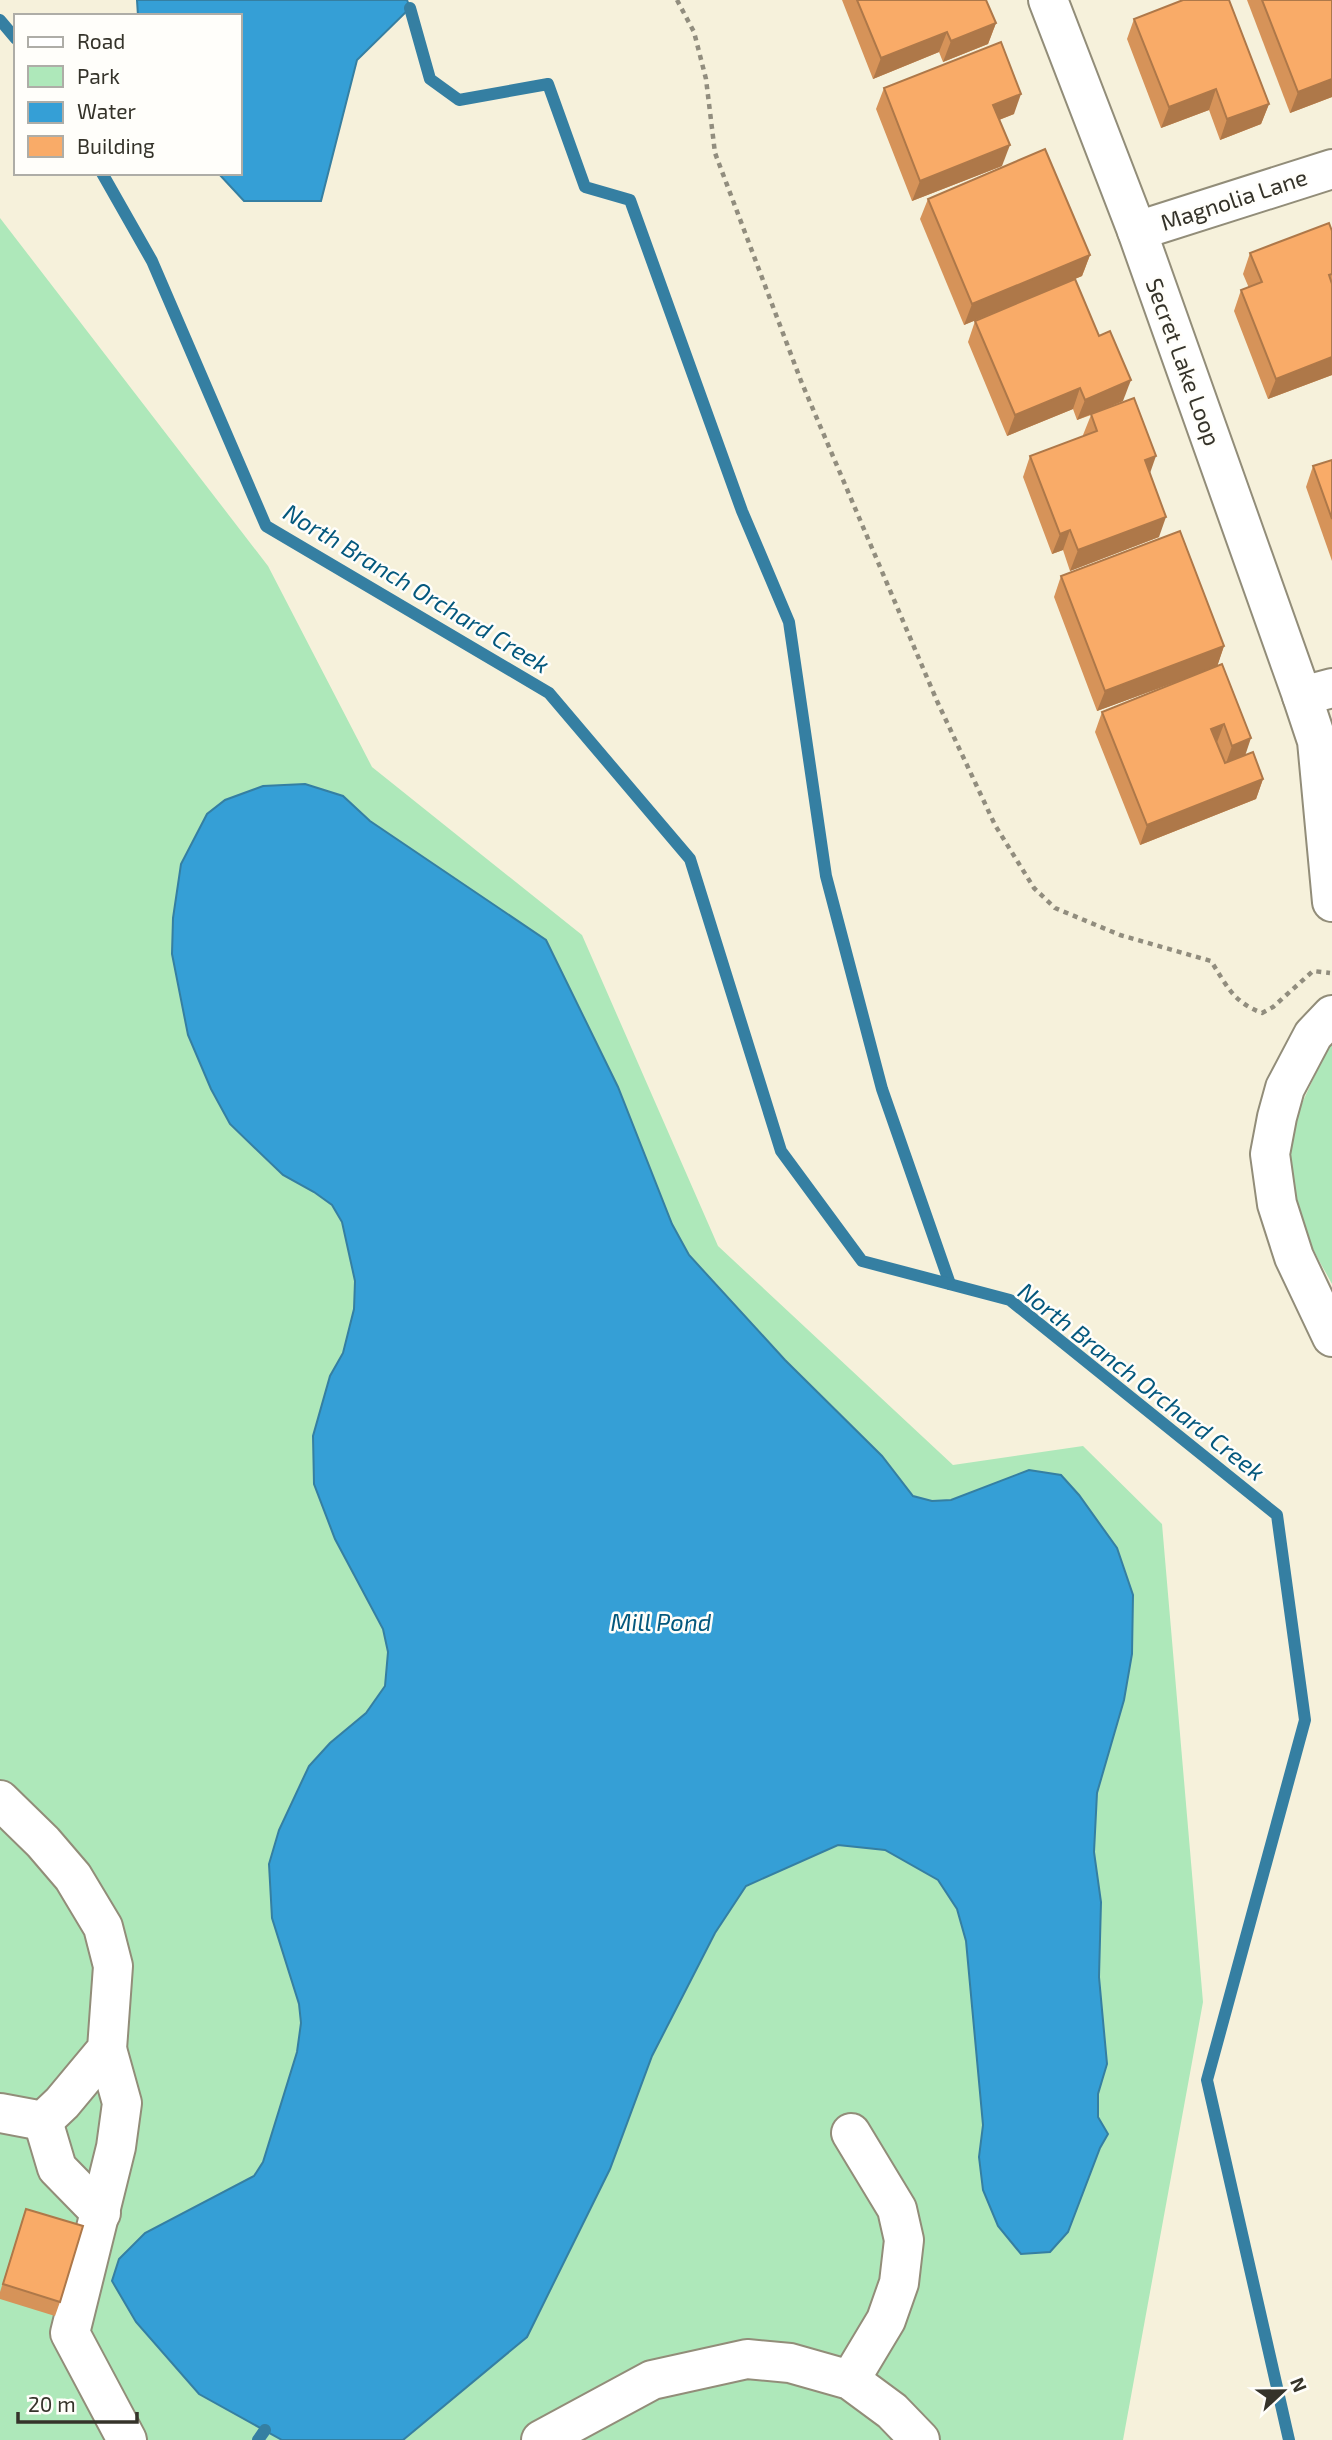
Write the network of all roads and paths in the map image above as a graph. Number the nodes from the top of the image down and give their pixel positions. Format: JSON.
{"nodes":[{"id":1,"x":677,"y":0,"type":"edge"},
{"id":2,"x":1048,"y":0,"type":"edge"},
{"id":3,"x":1332,"y":169,"type":"edge"},
{"id":4,"x":1137,"y":232,"type":"junction"},
{"id":5,"x":1317,"y":692,"type":"edge"},
{"id":6,"x":1332,"y":902,"type":"edge"},
{"id":7,"x":1332,"y":974,"type":"edge"},
{"id":8,"x":1332,"y":1015,"type":"edge"},
{"id":9,"x":1332,"y":1337,"type":"edge"},
{"id":10,"x":0,"y":1800,"type":"edge"},
{"id":11,"x":107,"y":2049,"type":"junction"},
{"id":12,"x":0,"y":2113,"type":"edge"},
{"id":13,"x":43,"y":2121,"type":"junction"},
{"id":14,"x":851,"y":2133,"type":"dead end"},
{"id":15,"x":101,"y":2213,"type":"junction"},
{"id":16,"x":850,"y":2380,"type":"junction"},
{"id":17,"x":127,"y":2440,"type":"edge"},
{"id":18,"x":541,"y":2440,"type":"edge"},
{"id":19,"x":920,"y":2440,"type":"edge"}],
"edges":[{"from":1,"to":7,"type":"path"},
{"from":2,"to":4,"type":"street","name":"Secret Lake Loop"},
{"from":3,"to":4,"type":"street","name":"Magnolia Lane"},
{"from":4,"to":5,"type":"street","name":"Secret Lake Loop"},
{"from":5,"to":6,"type":"street","name":"Secret Lake Loop"},
{"from":8,"to":9,"type":"street"},
{"from":10,"to":11,"type":"street"},
{"from":11,"to":13,"type":"street"},
{"from":11,"to":15,"type":"street"},
{"from":12,"to":13,"type":"street"},
{"from":13,"to":15,"type":"street"},
{"from":14,"to":16,"type":"street"},
{"from":15,"to":17,"type":"street"},
{"from":16,"to":18,"type":"street"},
{"from":16,"to":19,"type":"street"}]}
